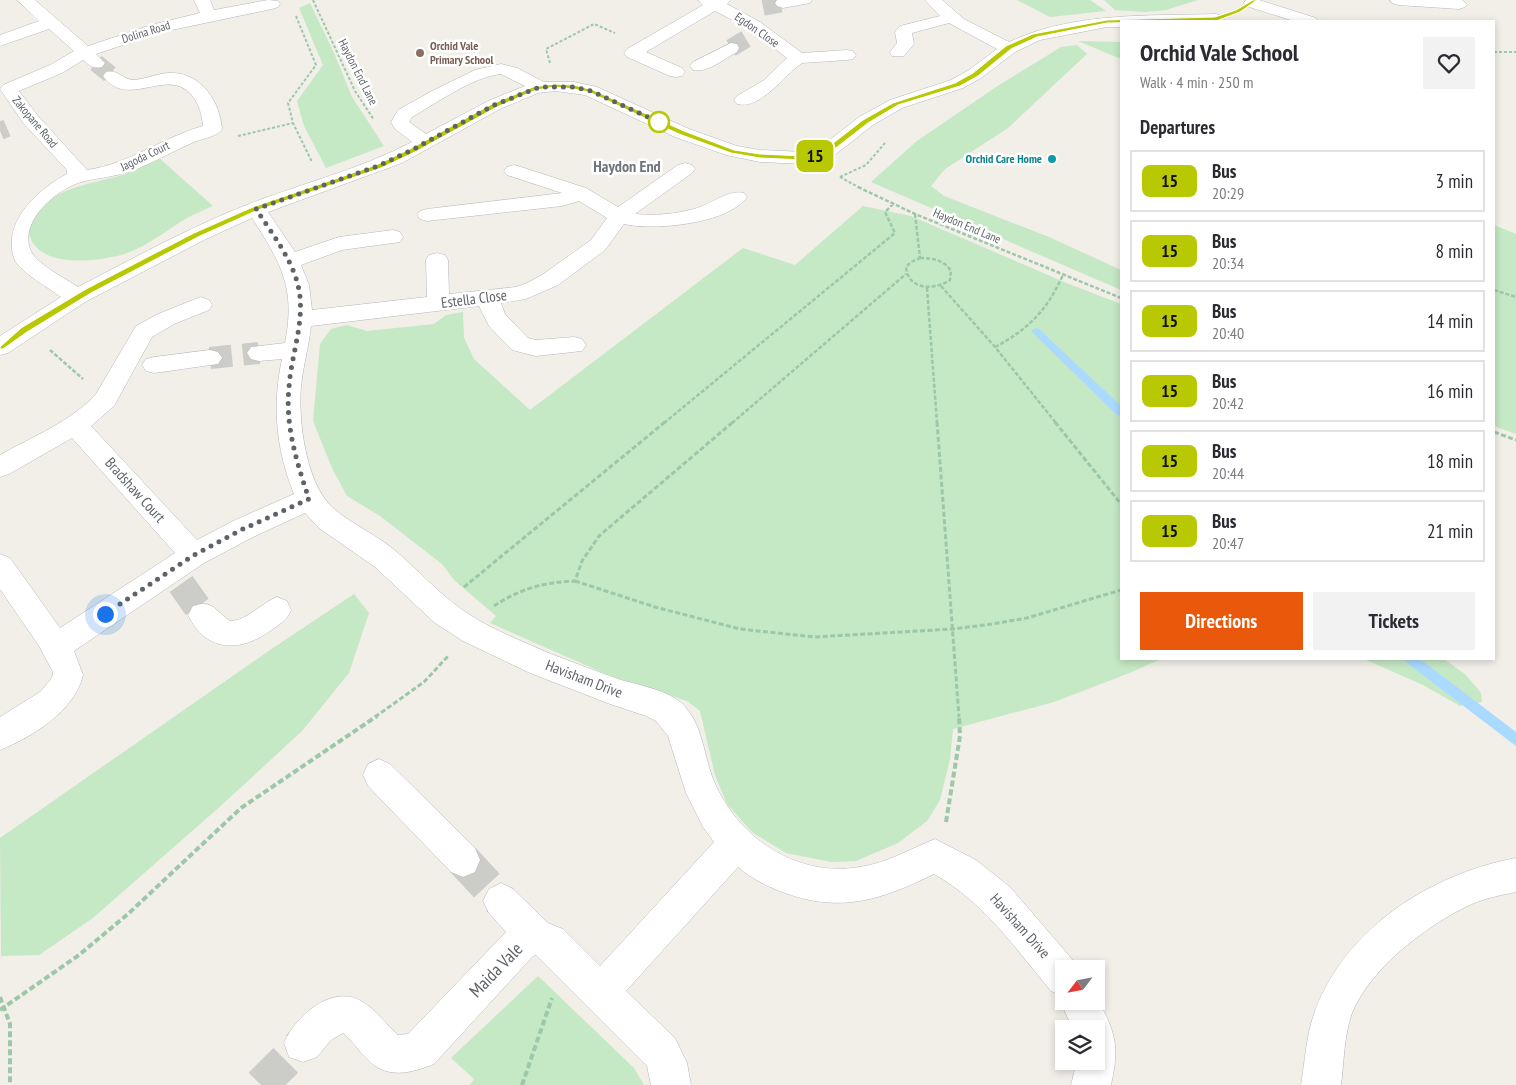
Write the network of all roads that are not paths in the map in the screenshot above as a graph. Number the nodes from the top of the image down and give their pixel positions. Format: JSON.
{"nodes":[{"id":1,"x":25,"y":0,"type":"edge"},
{"id":2,"x":202,"y":0,"type":"edge"},
{"id":3,"x":804,"y":0,"type":"edge"},
{"id":4,"x":933,"y":0,"type":"edge"},
{"id":5,"x":1398,"y":0,"type":"edge"},
{"id":6,"x":1430,"y":2,"type":"junction"},
{"id":7,"x":272,"y":4,"type":"dead end"},
{"id":8,"x":719,"y":4,"type":"edge"},
{"id":9,"x":783,"y":4,"type":"dead end"},
{"id":10,"x":1459,"y":4,"type":"dead end"},
{"id":11,"x":1244,"y":7,"type":"edge"},
{"id":12,"x":755,"y":8,"type":"tunnel mouth"},
{"id":13,"x":208,"y":16,"type":"junction"},
{"id":14,"x":950,"y":18,"type":"junction"},
{"id":15,"x":1212,"y":20,"type":"edge"},
{"id":16,"x":1305,"y":20,"type":"edge"},
{"id":17,"x":1439,"y":20,"type":"dead end"},
{"id":18,"x":52,"y":22,"type":"junction"},
{"id":19,"x":1120,"y":22,"type":"edge"},
{"id":20,"x":1072,"y":28,"type":"junction"},
{"id":21,"x":762,"y":31,"type":"junction"},
{"id":22,"x":1120,"y":32,"type":"edge"},
{"id":23,"x":746,"y":39,"type":"tunnel mouth"},
{"id":24,"x":0,"y":41,"type":"edge"},
{"id":25,"x":731,"y":48,"type":"tunnel mouth"},
{"id":26,"x":1008,"y":48,"type":"junction"},
{"id":27,"x":898,"y":52,"type":"dead end"},
{"id":28,"x":847,"y":55,"type":"dead end"},
{"id":29,"x":91,"y":57,"type":"junction"},
{"id":30,"x":798,"y":58,"type":"junction"},
{"id":31,"x":699,"y":66,"type":"dead end"},
{"id":32,"x":676,"y":72,"type":"dead end"},
{"id":33,"x":112,"y":76,"type":"tunnel mouth"},
{"id":34,"x":547,"y":86,"type":"junction"},
{"id":35,"x":4,"y":91,"type":"edge"},
{"id":36,"x":743,"y":100,"type":"dead end"},
{"id":37,"x":212,"y":129,"type":"junction"},
{"id":38,"x":229,"y":138,"type":"road end"},
{"id":39,"x":419,"y":147,"type":"junction"},
{"id":40,"x":684,"y":169,"type":"dead end"},
{"id":41,"x":514,"y":171,"type":"dead end"},
{"id":42,"x":76,"y":177,"type":"junction"},
{"id":43,"x":578,"y":192,"type":"junction"},
{"id":44,"x":737,"y":197,"type":"dead end"},
{"id":45,"x":256,"y":209,"type":"junction"},
{"id":46,"x":427,"y":215,"type":"dead end"},
{"id":47,"x":620,"y":215,"type":"junction"},
{"id":48,"x":8,"y":221,"type":"edge"},
{"id":49,"x":393,"y":236,"type":"dead end"},
{"id":50,"x":437,"y":260,"type":"dead end"},
{"id":51,"x":288,"y":262,"type":"junction"},
{"id":52,"x":77,"y":297,"type":"junction"},
{"id":53,"x":489,"y":297,"type":"junction"},
{"id":54,"x":438,"y":303,"type":"junction"},
{"id":55,"x":201,"y":306,"type":"dead end"},
{"id":56,"x":300,"y":319,"type":"junction"},
{"id":57,"x":574,"y":345,"type":"dead end"},
{"id":58,"x":0,"y":347,"type":"edge"},
{"id":59,"x":295,"y":350,"type":"junction"},
{"id":60,"x":259,"y":354,"type":"tunnel mouth"},
{"id":61,"x":210,"y":358,"type":"tunnel mouth"},
{"id":62,"x":154,"y":365,"type":"dead end"},
{"id":63,"x":75,"y":425,"type":"junction"},
{"id":64,"x":0,"y":467,"type":"edge"},
{"id":65,"x":309,"y":499,"type":"junction"},
{"id":66,"x":194,"y":555,"type":"junction"},
{"id":67,"x":0,"y":566,"type":"edge"},
{"id":68,"x":277,"y":610,"type":"dead end"},
{"id":69,"x":203,"y":616,"type":"tunnel mouth"},
{"id":70,"x":55,"y":647,"type":"junction"},
{"id":71,"x":0,"y":734,"type":"edge"},
{"id":72,"x":379,"y":775,"type":"dead end"},
{"id":73,"x":735,"y":844,"type":"junction"},
{"id":74,"x":463,"y":860,"type":"tunnel mouth"},
{"id":75,"x":1516,"y":875,"type":"edge"},
{"id":76,"x":501,"y":901,"type":"tunnel mouth"},
{"id":77,"x":536,"y":936,"type":"junction"},
{"id":78,"x":1055,"y":967,"type":"edge"},
{"id":79,"x":600,"y":993,"type":"junction"},
{"id":80,"x":303,"y":1042,"type":"tunnel mouth"},
{"id":81,"x":1094,"y":1070,"type":"edge"},
{"id":82,"x":676,"y":1078,"type":"edge"},
{"id":83,"x":1091,"y":1085,"type":"edge"},
{"id":84,"x":1320,"y":1085,"type":"edge"}],
"edges":[{"from":1,"to":18,"type":"street"},
{"from":2,"to":13,"type":"street"},
{"from":3,"to":9,"type":"street"},
{"from":4,"to":14,"type":"street"},
{"from":5,"to":6,"type":"street"},
{"from":6,"to":10,"type":"street"},
{"from":6,"to":17,"type":"street"},
{"from":7,"to":13,"type":"street","name":"Dolina Road"},
{"from":8,"to":12,"type":"street"},
{"from":8,"to":21,"type":"street","name":"Egdon Close"},
{"from":8,"to":32,"type":"street"},
{"from":11,"to":15,"type":"street"},
{"from":11,"to":16,"type":"street"},
{"from":13,"to":29,"type":"street","name":"Dolina Road"},
{"from":14,"to":26,"type":"street"},
{"from":14,"to":27,"type":"street"},
{"from":18,"to":24,"type":"street"},
{"from":18,"to":29,"type":"street"},
{"from":19,"to":20,"type":"street"},
{"from":20,"to":22,"type":"street"},
{"from":20,"to":26,"type":"street"},
{"from":21,"to":23,"type":"street"},
{"from":21,"to":30,"type":"street","name":"Egdon Close"},
{"from":25,"to":31,"type":"street"},
{"from":26,"to":34,"type":"street"},
{"from":28,"to":30,"type":"street"},
{"from":29,"to":35,"type":"street","name":"Zakopane Road"},
{"from":30,"to":36,"type":"street","name":"Egdon Close"},
{"from":33,"to":37,"type":"street"},
{"from":34,"to":39,"type":"street"},
{"from":34,"to":39,"type":"street"},
{"from":35,"to":42,"type":"street","name":"Zakopane Road"},
{"from":37,"to":38,"type":"street"},
{"from":37,"to":42,"type":"street","name":"Jagoda Court"},
{"from":39,"to":45,"type":"street"},
{"from":40,"to":47,"type":"street","name":"Estella Close"},
{"from":41,"to":43,"type":"street"},
{"from":42,"to":48,"type":"street"},
{"from":43,"to":46,"type":"street"},
{"from":43,"to":47,"type":"street"},
{"from":44,"to":47,"type":"street"},
{"from":45,"to":51,"type":"street","name":"Havisham Drive"},
{"from":45,"to":52,"type":"street"},
{"from":47,"to":53,"type":"street","name":"Estella Close"},
{"from":48,"to":52,"type":"street"},
{"from":49,"to":51,"type":"street"},
{"from":50,"to":54,"type":"street"},
{"from":51,"to":56,"type":"street","name":"Havisham Drive"},
{"from":52,"to":58,"type":"street"},
{"from":53,"to":54,"type":"street","name":"Estella Close"},
{"from":53,"to":57,"type":"street"},
{"from":54,"to":56,"type":"street","name":"Estella Close"},
{"from":55,"to":63,"type":"street"},
{"from":56,"to":59,"type":"street","name":"Havisham Drive"},
{"from":59,"to":60,"type":"street"},
{"from":59,"to":65,"type":"street","name":"Havisham Drive"},
{"from":61,"to":62,"type":"street"},
{"from":63,"to":64,"type":"street"},
{"from":63,"to":66,"type":"street","name":"Bradshaw Court"},
{"from":65,"to":66,"type":"street"},
{"from":65,"to":73,"type":"street","name":"Havisham Drive"},
{"from":66,"to":70,"type":"street"},
{"from":67,"to":70,"type":"street"},
{"from":68,"to":69,"type":"street"},
{"from":70,"to":71,"type":"street"},
{"from":72,"to":74,"type":"street"},
{"from":73,"to":78,"type":"street","name":"Havisham Drive"},
{"from":73,"to":79,"type":"street"},
{"from":75,"to":84,"type":"street"},
{"from":76,"to":77,"type":"street"},
{"from":77,"to":79,"type":"street","name":"Maida Vale"},
{"from":77,"to":80,"type":"street","name":"Maida Vale"},
{"from":79,"to":82,"type":"street","name":"Maida Vale"},
{"from":81,"to":83,"type":"street"}]}
